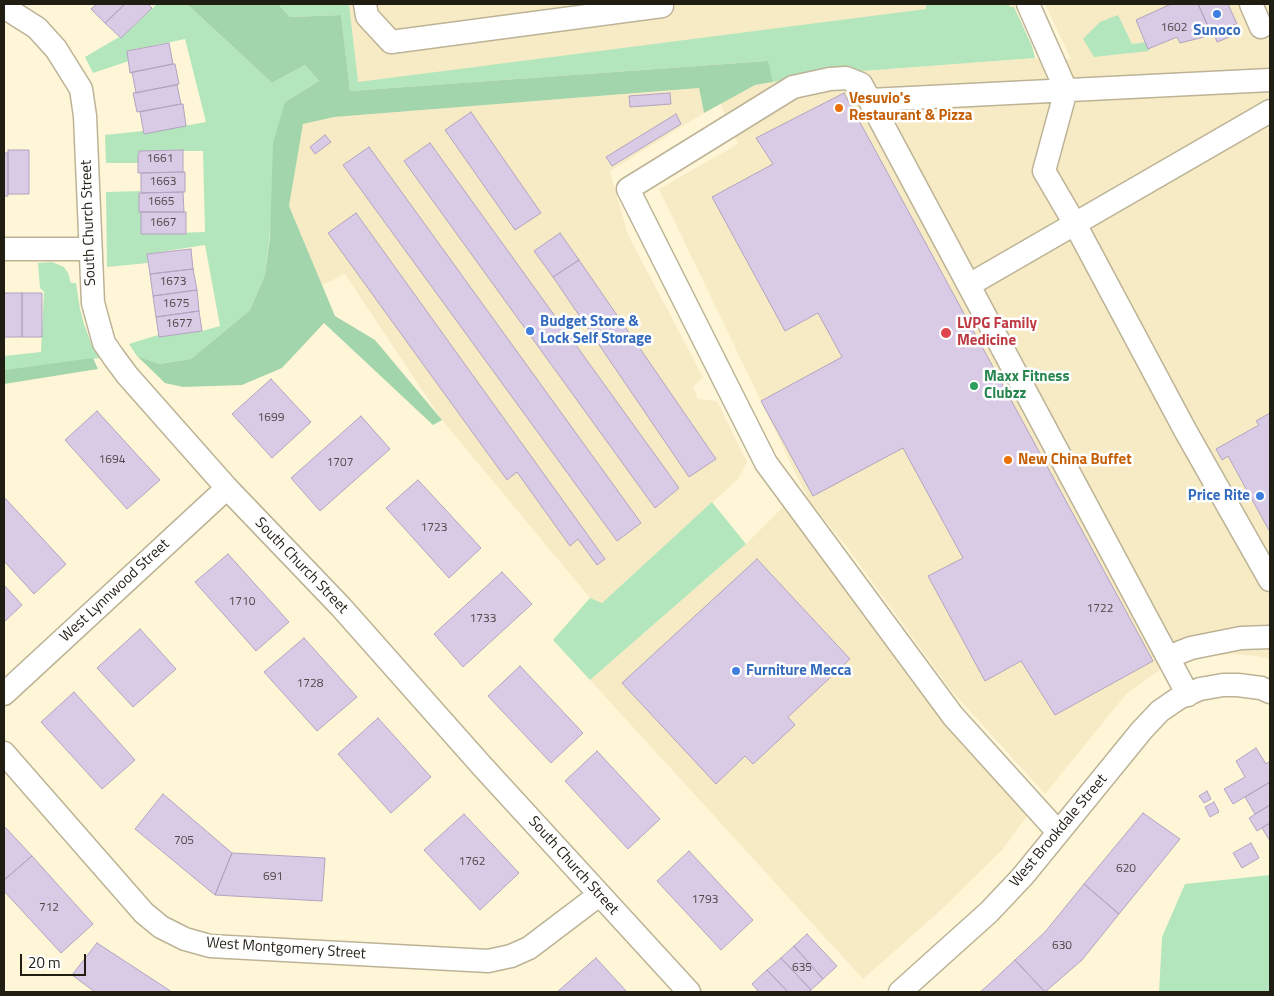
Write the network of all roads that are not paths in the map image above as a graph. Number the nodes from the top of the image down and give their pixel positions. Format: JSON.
{"nodes":[{"id":1,"x":365,"y":4,"type":"edge"},
{"id":2,"x":1028,"y":4,"type":"edge"},
{"id":3,"x":1251,"y":4,"type":"edge"},
{"id":4,"x":668,"y":5,"type":"edge"},
{"id":5,"x":4,"y":7,"type":"edge"},
{"id":6,"x":1261,"y":27,"type":"dead end"},
{"id":7,"x":1270,"y":80,"type":"edge"},
{"id":8,"x":1066,"y":90,"type":"junction"},
{"id":9,"x":870,"y":100,"type":"junction"},
{"id":10,"x":1270,"y":111,"type":"edge"},
{"id":11,"x":1075,"y":224,"type":"junction"},
{"id":12,"x":4,"y":249,"type":"edge"},
{"id":13,"x":89,"y":249,"type":"junction"},
{"id":14,"x":969,"y":285,"type":"junction"},
{"id":15,"x":227,"y":488,"type":"junction"},
{"id":16,"x":1270,"y":580,"type":"edge"},
{"id":17,"x":1270,"y":638,"type":"edge"},
{"id":18,"x":1168,"y":657,"type":"junction"},
{"id":19,"x":1270,"y":692,"type":"edge"},
{"id":20,"x":4,"y":694,"type":"edge"},
{"id":21,"x":1188,"y":695,"type":"junction"},
{"id":22,"x":4,"y":753,"type":"edge"},
{"id":23,"x":1058,"y":832,"type":"junction"},
{"id":24,"x":599,"y":895,"type":"junction"},
{"id":25,"x":689,"y":992,"type":"edge"},
{"id":26,"x":900,"y":992,"type":"edge"}],
"edges":[{"from":1,"to":4,"type":"street"},
{"from":2,"to":8,"type":"street"},
{"from":3,"to":6,"type":"street"},
{"from":5,"to":13,"type":"street","name":"South Church Street"},
{"from":7,"to":8,"type":"street"},
{"from":8,"to":9,"type":"street"},
{"from":8,"to":11,"type":"street"},
{"from":9,"to":14,"type":"street"},
{"from":9,"to":23,"type":"street"},
{"from":10,"to":11,"type":"street"},
{"from":11,"to":14,"type":"street"},
{"from":11,"to":16,"type":"street"},
{"from":12,"to":13,"type":"street"},
{"from":13,"to":15,"type":"street","name":"South Church Street"},
{"from":14,"to":18,"type":"street"},
{"from":15,"to":20,"type":"street","name":"West Lynnwood Street"},
{"from":15,"to":24,"type":"street","name":"South Church Street"},
{"from":17,"to":18,"type":"street"},
{"from":18,"to":21,"type":"street"},
{"from":19,"to":21,"type":"street","name":"West Brookdale Street"},
{"from":21,"to":23,"type":"street","name":"West Brookdale Street"},
{"from":22,"to":24,"type":"street","name":"West Montgomery Street"},
{"from":23,"to":26,"type":"street","name":"West Brookdale Street"},
{"from":24,"to":25,"type":"street","name":"South Church Street"}]}
